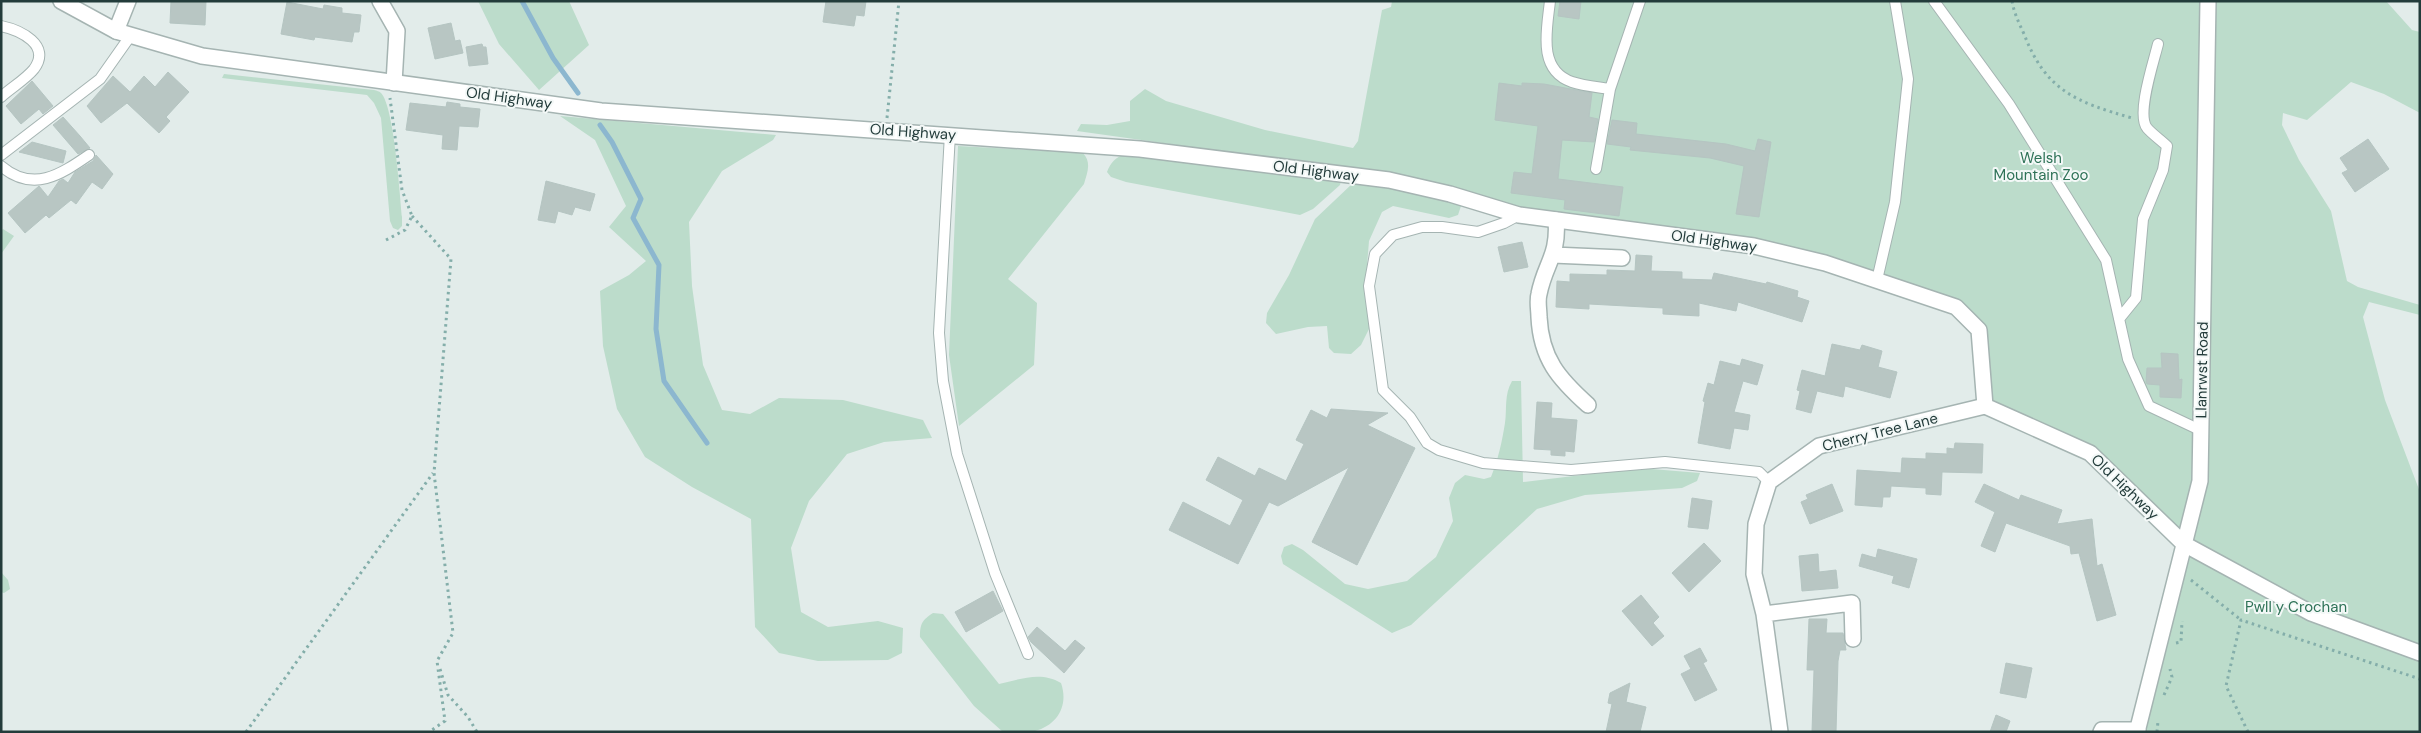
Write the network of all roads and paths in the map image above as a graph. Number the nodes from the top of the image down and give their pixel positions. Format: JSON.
{"nodes":[{"id":1,"x":61,"y":1,"type":"edge"},
{"id":2,"x":128,"y":1,"type":"edge"},
{"id":3,"x":380,"y":1,"type":"edge"},
{"id":4,"x":899,"y":1,"type":"edge"},
{"id":5,"x":1550,"y":1,"type":"edge"},
{"id":6,"x":1640,"y":1,"type":"edge"},
{"id":7,"x":1895,"y":1,"type":"edge"},
{"id":8,"x":1934,"y":1,"type":"edge"},
{"id":9,"x":2012,"y":1,"type":"edge"},
{"id":10,"x":2208,"y":1,"type":"edge"},
{"id":11,"x":1,"y":26,"type":"edge"},
{"id":12,"x":116,"y":31,"type":"junction"},
{"id":13,"x":131,"y":36,"type":"junction"},
{"id":14,"x":2158,"y":44,"type":"dead end"},
{"id":15,"x":392,"y":82,"type":"junction"},
{"id":16,"x":1610,"y":90,"type":"junction"},
{"id":17,"x":1,"y":97,"type":"edge"},
{"id":18,"x":2144,"y":119,"type":"junction"},
{"id":19,"x":886,"y":130,"type":"junction"},
{"id":20,"x":950,"y":134,"type":"junction"},
{"id":21,"x":1,"y":155,"type":"edge"},
{"id":22,"x":89,"y":155,"type":"dead end"},
{"id":23,"x":1,"y":166,"type":"edge"},
{"id":24,"x":1596,"y":169,"type":"dead end"},
{"id":25,"x":1519,"y":215,"type":"junction"},
{"id":26,"x":412,"y":216,"type":"junction"},
{"id":27,"x":1556,"y":220,"type":"junction"},
{"id":28,"x":386,"y":240,"type":"dead end"},
{"id":29,"x":1553,"y":255,"type":"junction"},
{"id":30,"x":1622,"y":258,"type":"dead end"},
{"id":31,"x":1877,"y":280,"type":"junction"},
{"id":32,"x":2119,"y":319,"type":"junction"},
{"id":33,"x":1588,"y":406,"type":"dead end"},
{"id":34,"x":1985,"y":406,"type":"junction"},
{"id":35,"x":2200,"y":430,"type":"junction"},
{"id":36,"x":434,"y":472,"type":"junction"},
{"id":37,"x":1769,"y":482,"type":"junction"},
{"id":38,"x":2184,"y":544,"type":"junction"},
{"id":39,"x":2178,"y":570,"type":"junction"},
{"id":40,"x":1764,"y":614,"type":"junction"},
{"id":41,"x":2241,"y":620,"type":"junction"},
{"id":42,"x":1853,"y":639,"type":"dead end"},
{"id":43,"x":2420,"y":653,"type":"edge"},
{"id":44,"x":1028,"y":654,"type":"dead end"},
{"id":45,"x":437,"y":661,"type":"junction"},
{"id":46,"x":2420,"y":679,"type":"edge"},
{"id":47,"x":2137,"y":731,"type":"edge"},
{"id":48,"x":246,"y":732,"type":"edge"},
{"id":49,"x":429,"y":732,"type":"edge"},
{"id":50,"x":478,"y":732,"type":"edge"},
{"id":51,"x":1780,"y":732,"type":"edge"},
{"id":52,"x":2101,"y":732,"type":"edge"},
{"id":53,"x":2248,"y":732,"type":"edge"}],
"edges":[{"from":1,"to":12,"type":"street","name":"Old Highway"},
{"from":2,"to":12,"type":"street"},
{"from":3,"to":15,"type":"street"},
{"from":4,"to":19,"type":"path"},
{"from":5,"to":16,"type":"lane"},
{"from":6,"to":16,"type":"lane"},
{"from":7,"to":31,"type":"lane"},
{"from":8,"to":32,"type":"lane"},
{"from":9,"to":18,"type":"path"},
{"from":10,"to":35,"type":"street","name":"Llanrwst Road"},
{"from":11,"to":17,"type":"lane"},
{"from":12,"to":13,"type":"street","name":"Old Highway"},
{"from":13,"to":15,"type":"street","name":"Old Highway"},
{"from":13,"to":21,"type":"lane"},
{"from":14,"to":18,"type":"lane"},
{"from":15,"to":19,"type":"street","name":"Old Highway"},
{"from":15,"to":26,"type":"path"},
{"from":16,"to":24,"type":"lane"},
{"from":18,"to":32,"type":"lane"},
{"from":19,"to":20,"type":"street","name":"Old Highway"},
{"from":20,"to":25,"type":"street","name":"Old Highway"},
{"from":20,"to":44,"type":"lane"},
{"from":22,"to":23,"type":"lane"},
{"from":25,"to":27,"type":"street","name":"Old Highway"},
{"from":25,"to":37,"type":"lane"},
{"from":26,"to":28,"type":"path"},
{"from":26,"to":36,"type":"path"},
{"from":27,"to":29,"type":"street"},
{"from":27,"to":31,"type":"street","name":"Old Highway"},
{"from":29,"to":30,"type":"street"},
{"from":29,"to":33,"type":"street"},
{"from":31,"to":34,"type":"street","name":"Old Highway"},
{"from":32,"to":35,"type":"lane"},
{"from":34,"to":37,"type":"street","name":"Cherry Tree Lane"},
{"from":34,"to":38,"type":"street","name":"Old Highway"},
{"from":35,"to":38,"type":"street","name":"Llanrwst Road"},
{"from":36,"to":45,"type":"path"},
{"from":36,"to":48,"type":"path"},
{"from":37,"to":40,"type":"street"},
{"from":38,"to":39,"type":"street","name":"Llanrwst Road"},
{"from":38,"to":43,"type":"street","name":"Old Highway"},
{"from":39,"to":41,"type":"path"},
{"from":39,"to":47,"type":"street","name":"Llanrwst Road"},
{"from":40,"to":42,"type":"street"},
{"from":40,"to":51,"type":"street"},
{"from":41,"to":46,"type":"path"},
{"from":41,"to":53,"type":"path"},
{"from":45,"to":49,"type":"path"},
{"from":45,"to":50,"type":"path"},
{"from":47,"to":52,"type":"street"}]}
